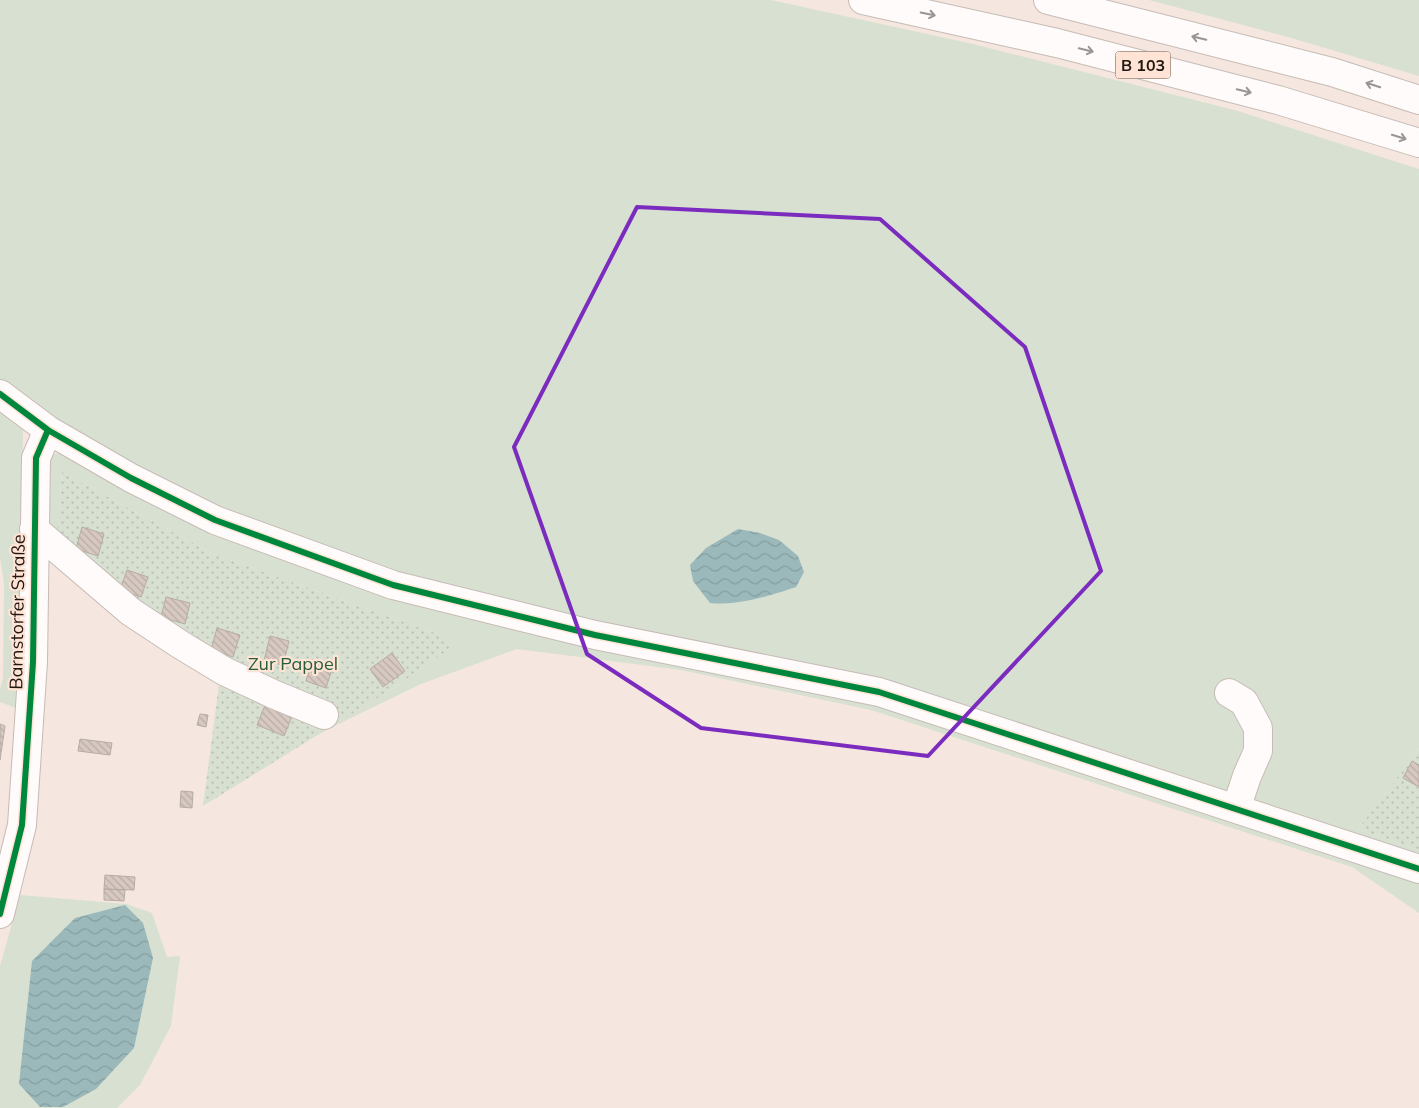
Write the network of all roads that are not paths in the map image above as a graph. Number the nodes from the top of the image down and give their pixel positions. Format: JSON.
{"nodes":[{"id":1,"x":863,"y":0,"type":"edge"},
{"id":2,"x":1048,"y":0,"type":"edge"},
{"id":3,"x":1419,"y":100,"type":"edge"},
{"id":4,"x":1419,"y":143,"type":"edge"},
{"id":5,"x":0,"y":394,"type":"edge"},
{"id":6,"x":48,"y":430,"type":"junction"},
{"id":7,"x":34,"y":529,"type":"junction"},
{"id":8,"x":1229,"y":692,"type":"dead end"},
{"id":9,"x":324,"y":715,"type":"dead end"},
{"id":10,"x":1236,"y":809,"type":"junction"},
{"id":11,"x":1419,"y":869,"type":"edge"},
{"id":12,"x":0,"y":914,"type":"edge"}],
"edges":[{"from":1,"to":4,"type":"main road","number":"B 103","one_way":true},
{"from":3,"to":2,"type":"main road","number":"B 103","one_way":true},
{"from":5,"to":6,"type":"main road"},
{"from":6,"to":7,"type":"main road","name":"Barnstorfer Straße"},
{"from":6,"to":10,"type":"main road"},
{"from":7,"to":9,"type":"main road"},
{"from":7,"to":12,"type":"main road","name":"Barnstorfer Straße"},
{"from":8,"to":10,"type":"main road"},
{"from":10,"to":11,"type":"main road"}]}
